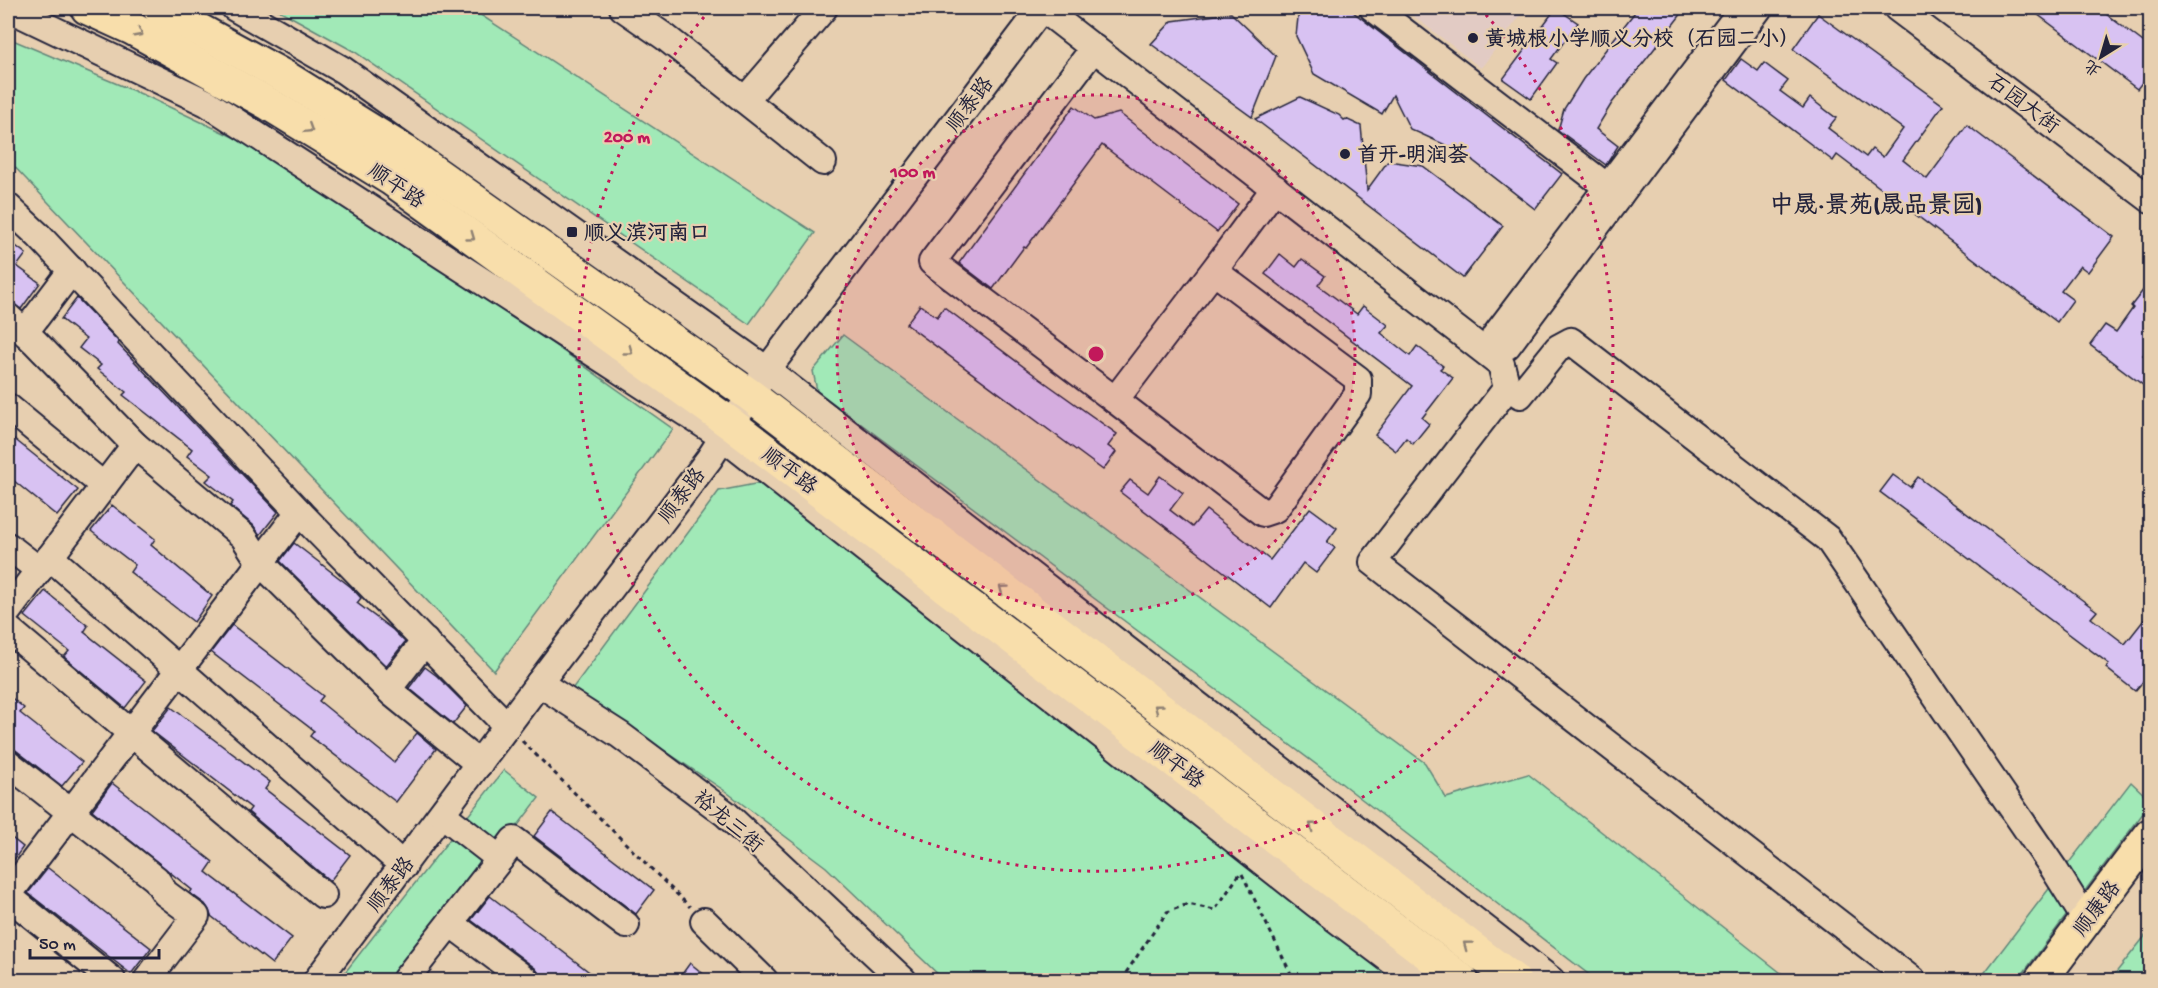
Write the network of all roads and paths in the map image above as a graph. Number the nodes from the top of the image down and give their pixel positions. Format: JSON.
{"nodes":[{"id":1,"x":8,"y":8,"type":"edge"},
{"id":2,"x":87,"y":8,"type":"edge"},
{"id":3,"x":159,"y":8,"type":"edge"},
{"id":4,"x":235,"y":8,"type":"edge"},
{"id":5,"x":622,"y":8,"type":"edge"},
{"id":6,"x":825,"y":8,"type":"edge"},
{"id":7,"x":1042,"y":8,"type":"edge"},
{"id":8,"x":1372,"y":8,"type":"edge"},
{"id":9,"x":1743,"y":8,"type":"edge"},
{"id":10,"x":1759,"y":8,"type":"edge"},
{"id":11,"x":1897,"y":8,"type":"edge"},
{"id":12,"x":1094,"y":48,"type":"junction"},
{"id":13,"x":745,"y":100,"type":"junction"},
{"id":14,"x":824,"y":162,"type":"dead end"},
{"id":15,"x":1275,"y":188,"type":"junction"},
{"id":16,"x":1613,"y":191,"type":"junction"},
{"id":17,"x":2151,"y":199,"type":"edge"},
{"id":18,"x":8,"y":207,"type":"edge"},
{"id":19,"x":1218,"y":265,"type":"junction"},
{"id":20,"x":72,"y":270,"type":"junction"},
{"id":21,"x":16,"y":325,"type":"edge"},
{"id":22,"x":1501,"y":341,"type":"dead end"},
{"id":23,"x":759,"y":382,"type":"junction"},
{"id":24,"x":1520,"y":395,"type":"dead end"},
{"id":25,"x":1115,"y":400,"type":"junction"},
{"id":26,"x":8,"y":407,"type":"edge"},
{"id":27,"x":727,"y":431,"type":"junction"},
{"id":28,"x":135,"y":445,"type":"junction"},
{"id":29,"x":104,"y":486,"type":"junction"},
{"id":30,"x":299,"y":512,"type":"junction"},
{"id":31,"x":8,"y":546,"type":"edge"},
{"id":32,"x":260,"y":562,"type":"junction"},
{"id":33,"x":45,"y":563,"type":"junction"},
{"id":34,"x":8,"y":611,"type":"edge"},
{"id":35,"x":8,"y":629,"type":"edge"},
{"id":36,"x":425,"y":641,"type":"junction"},
{"id":37,"x":178,"y":669,"type":"junction"},
{"id":38,"x":539,"y":683,"type":"junction"},
{"id":39,"x":388,"y":689,"type":"junction"},
{"id":40,"x":507,"y":726,"type":"junction"},
{"id":41,"x":131,"y":732,"type":"junction"},
{"id":42,"x":8,"y":763,"type":"edge"},
{"id":43,"x":478,"y":764,"type":"junction"},
{"id":44,"x":70,"y":812,"type":"junction"},
{"id":45,"x":442,"y":814,"type":"junction"},
{"id":46,"x":2151,"y":835,"type":"edge"},
{"id":47,"x":500,"y":859,"type":"junction"},
{"id":48,"x":1247,"y":863,"type":"junction"},
{"id":49,"x":404,"y":866,"type":"junction"},
{"id":50,"x":2151,"y":869,"type":"edge"},
{"id":51,"x":323,"y":895,"type":"dead end"},
{"id":52,"x":8,"y":896,"type":"edge"},
{"id":53,"x":2086,"y":920,"type":"junction"},
{"id":54,"x":704,"y":921,"type":"joint"},
{"id":55,"x":450,"y":923,"type":"junction"},
{"id":56,"x":627,"y":925,"type":"dead end"},
{"id":57,"x":112,"y":981,"type":"edge"},
{"id":58,"x":147,"y":981,"type":"edge"},
{"id":59,"x":318,"y":981,"type":"edge"},
{"id":60,"x":405,"y":981,"type":"edge"},
{"id":61,"x":526,"y":981,"type":"edge"},
{"id":62,"x":764,"y":981,"type":"edge"},
{"id":63,"x":903,"y":981,"type":"edge"},
{"id":64,"x":1121,"y":981,"type":"edge"},
{"id":65,"x":1294,"y":981,"type":"edge"},
{"id":66,"x":1417,"y":981,"type":"edge"},
{"id":67,"x":1462,"y":981,"type":"edge"},
{"id":68,"x":1514,"y":981,"type":"edge"},
{"id":69,"x":1551,"y":981,"type":"edge"},
{"id":70,"x":1912,"y":981,"type":"edge"},
{"id":71,"x":2041,"y":981,"type":"edge"},
{"id":72,"x":2065,"y":981,"type":"edge"}],
"edges":[{"from":1,"to":27,"type":"street"},
{"from":2,"to":27,"type":"main road","name":"顺平路","one_way":true},
{"from":3,"to":23,"type":"main road","name":"顺平路"},
{"from":4,"to":23,"type":"street"},
{"from":5,"to":13,"type":"street"},
{"from":6,"to":13,"type":"street"},
{"from":7,"to":12,"type":"street"},
{"from":7,"to":23,"type":"street","name":"顺泰路"},
{"from":8,"to":16,"type":"street"},
{"from":9,"to":16,"type":"street"},
{"from":10,"to":16,"type":"street"},
{"from":11,"to":17,"type":"street","name":"石园大街"},
{"from":12,"to":15,"type":"street"},
{"from":12,"to":25,"type":"street"},
{"from":13,"to":14,"type":"street"},
{"from":15,"to":19,"type":"street"},
{"from":15,"to":70,"type":"street"},
{"from":16,"to":22,"type":"street"},
{"from":18,"to":20,"type":"street"},
{"from":19,"to":25,"type":"street"},
{"from":19,"to":25,"type":"street"},
{"from":20,"to":21,"type":"street"},
{"from":20,"to":30,"type":"street"},
{"from":21,"to":28,"type":"street"},
{"from":23,"to":27,"type":"street","name":"顺泰路"},
{"from":68,"to":23,"type":"main road","name":"顺平路","one_way":true},
{"from":23,"to":69,"type":"street"},
{"from":24,"to":53,"type":"street"},
{"from":26,"to":29,"type":"street"},
{"from":27,"to":38,"type":"street","name":"顺泰路"},
{"from":27,"to":48,"type":"street"},
{"from":27,"to":67,"type":"main road","name":"顺平路"},
{"from":28,"to":29,"type":"street"},
{"from":28,"to":32,"type":"street"},
{"from":29,"to":33,"type":"street"},
{"from":30,"to":32,"type":"street"},
{"from":30,"to":36,"type":"street"},
{"from":31,"to":33,"type":"street"},
{"from":32,"to":37,"type":"street"},
{"from":32,"to":39,"type":"street"},
{"from":33,"to":34,"type":"street"},
{"from":33,"to":37,"type":"street"},
{"from":35,"to":41,"type":"street"},
{"from":36,"to":39,"type":"street"},
{"from":36,"to":40,"type":"street"},
{"from":37,"to":41,"type":"street"},
{"from":37,"to":49,"type":"street"},
{"from":38,"to":40,"type":"street","name":"顺泰路"},
{"from":38,"to":63,"type":"street","name":"裕龙三街"},
{"from":39,"to":43,"type":"street"},
{"from":40,"to":43,"type":"street","name":"顺泰路"},
{"from":40,"to":54,"type":"path"},
{"from":41,"to":44,"type":"street"},
{"from":41,"to":51,"type":"street"},
{"from":42,"to":44,"type":"street"},
{"from":43,"to":45,"type":"street","name":"顺泰路"},
{"from":44,"to":52,"type":"street"},
{"from":44,"to":58,"type":"street"},
{"from":45,"to":47,"type":"street"},
{"from":45,"to":49,"type":"street","name":"顺泰路"},
{"from":46,"to":53,"type":"main road","name":"顺康路"},
{"from":47,"to":55,"type":"street"},
{"from":47,"to":56,"type":"street"},
{"from":48,"to":64,"type":"path"},
{"from":48,"to":65,"type":"path"},
{"from":48,"to":66,"type":"street"},
{"from":49,"to":59,"type":"street","name":"顺泰路"},
{"from":50,"to":72,"type":"main road","name":"顺康路"},
{"from":52,"to":57,"type":"street"},
{"from":53,"to":71,"type":"main road","name":"顺康路"},
{"from":54,"to":62,"type":"street"},
{"from":55,"to":60,"type":"street"},
{"from":55,"to":61,"type":"street"}]}
